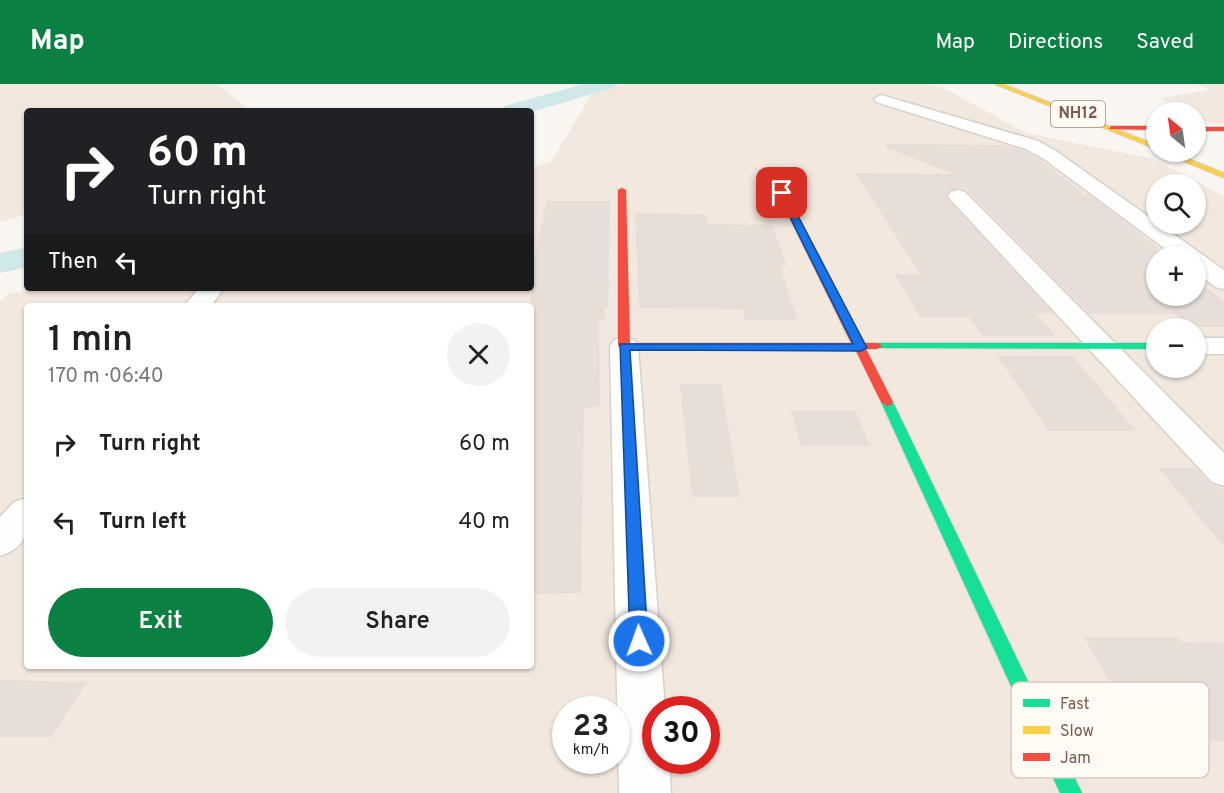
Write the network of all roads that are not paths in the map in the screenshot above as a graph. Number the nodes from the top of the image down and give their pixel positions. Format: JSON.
{"nodes":[{"id":1,"x":998,"y":84,"type":"edge"},
{"id":2,"x":881,"y":99,"type":"dead end"},
{"id":3,"x":1112,"y":128,"type":"junction"},
{"id":4,"x":1146,"y":128,"type":"edge"},
{"id":5,"x":1206,"y":129,"type":"edge"},
{"id":6,"x":1224,"y":129,"type":"edge"},
{"id":7,"x":1146,"y":143,"type":"edge"},
{"id":8,"x":1190,"y":162,"type":"edge"},
{"id":9,"x":772,"y":174,"type":"dead end"},
{"id":10,"x":1224,"y":176,"type":"edge"},
{"id":11,"x":622,"y":190,"type":"dead end"},
{"id":12,"x":958,"y":196,"type":"dead end"},
{"id":13,"x":1175,"y":246,"type":"edge"},
{"id":14,"x":1206,"y":268,"type":"edge"},
{"id":15,"x":1224,"y":282,"type":"edge"},
{"id":16,"x":210,"y":291,"type":"edge"},
{"id":17,"x":200,"y":303,"type":"edge"},
{"id":18,"x":624,"y":346,"type":"junction"},
{"id":19,"x":1102,"y":346,"type":"junction"},
{"id":20,"x":1146,"y":346,"type":"edge"},
{"id":21,"x":1206,"y":346,"type":"edge"},
{"id":22,"x":1224,"y":346,"type":"edge"},
{"id":23,"x":861,"y":348,"type":"junction"},
{"id":24,"x":1224,"y":474,"type":"edge"},
{"id":25,"x":24,"y":514,"type":"edge"},
{"id":26,"x":0,"y":542,"type":"edge"},
{"id":27,"x":1019,"y":682,"type":"edge"},
{"id":28,"x":1064,"y":778,"type":"edge"},
{"id":29,"x":645,"y":793,"type":"edge"},
{"id":30,"x":1071,"y":793,"type":"edge"}],
"edges":[{"from":1,"to":3,"type":"main road","number":"NH12"},
{"from":2,"to":13,"type":"street"},
{"from":3,"to":4,"type":"main road"},
{"from":3,"to":7,"type":"main road","number":"NH12"},
{"from":5,"to":6,"type":"main road"},
{"from":8,"to":10,"type":"main road"},
{"from":9,"to":23,"type":"main road"},
{"from":11,"to":18,"type":"main road"},
{"from":12,"to":19,"type":"street"},
{"from":14,"to":15,"type":"street"},
{"from":16,"to":17,"type":"street"},
{"from":18,"to":23,"type":"main road"},
{"from":18,"to":29,"type":"street"},
{"from":19,"to":20,"type":"main road"},
{"from":19,"to":23,"type":"main road"},
{"from":19,"to":24,"type":"street"},
{"from":21,"to":22,"type":"street"},
{"from":23,"to":27,"type":"main road"},
{"from":25,"to":26,"type":"street"},
{"from":28,"to":30,"type":"main road"}]}
